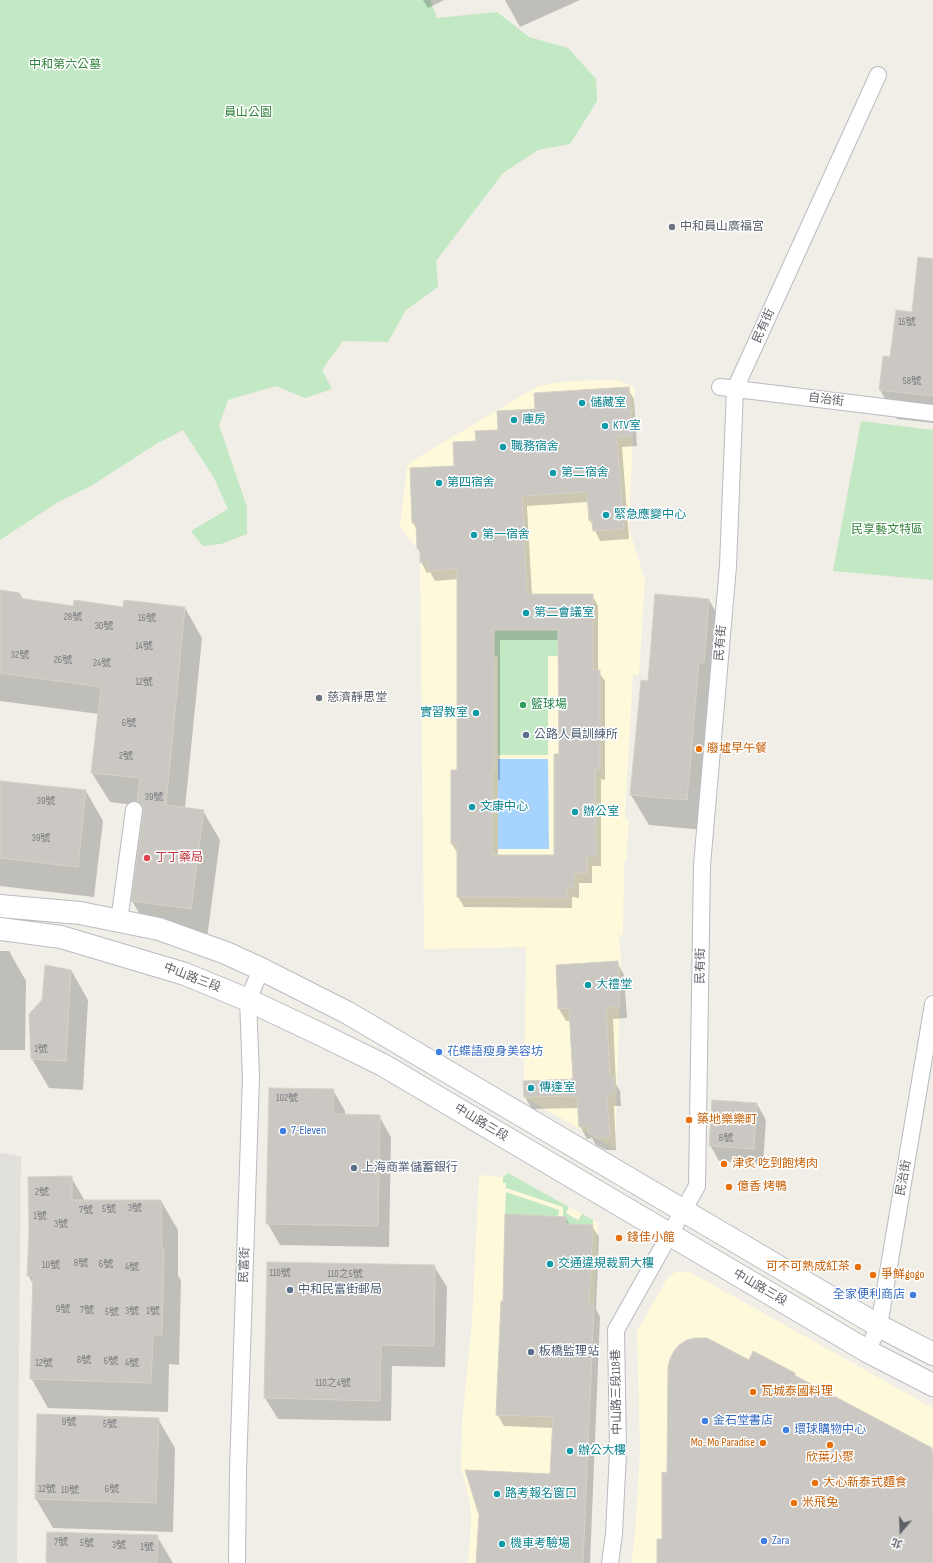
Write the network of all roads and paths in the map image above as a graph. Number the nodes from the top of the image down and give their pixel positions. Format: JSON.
{"nodes":[{"id":1,"x":878,"y":75,"type":"dead end"},
{"id":2,"x":728,"y":388,"type":"junction"},
{"id":3,"x":933,"y":413,"type":"edge"},
{"id":4,"x":134,"y":810,"type":"dead end"},
{"id":5,"x":0,"y":906,"type":"edge"},
{"id":6,"x":119,"y":921,"type":"junction"},
{"id":7,"x":0,"y":929,"type":"edge"},
{"id":8,"x":261,"y":969,"type":"junction"},
{"id":9,"x":248,"y":1000,"type":"junction"},
{"id":10,"x":933,"y":1004,"type":"edge"},
{"id":11,"x":683,"y":1210,"type":"junction"},
{"id":12,"x":669,"y":1235,"type":"junction"},
{"id":13,"x":879,"y":1326,"type":"junction"},
{"id":14,"x":867,"y":1351,"type":"junction"},
{"id":15,"x":933,"y":1354,"type":"edge"},
{"id":16,"x":933,"y":1385,"type":"edge"},
{"id":17,"x":237,"y":1563,"type":"edge"},
{"id":18,"x":610,"y":1563,"type":"edge"}],
"edges":[{"from":1,"to":2,"type":"street","name":"民有街"},
{"from":2,"to":3,"type":"street","name":"自治街"},
{"from":2,"to":11,"type":"street","name":"民有街"},
{"from":4,"to":6,"type":"street"},
{"from":5,"to":6,"type":"main road"},
{"from":6,"to":8,"type":"main road"},
{"from":7,"to":9,"type":"main road","name":"中山路三段"},
{"from":8,"to":9,"type":"street","name":"民富街"},
{"from":8,"to":11,"type":"main road"},
{"from":9,"to":12,"type":"main road","name":"中山路三段"},
{"from":9,"to":17,"type":"street","name":"民富街"},
{"from":10,"to":13,"type":"street","name":"民治街"},
{"from":11,"to":12,"type":"street","name":"民有街"},
{"from":11,"to":13,"type":"main road"},
{"from":12,"to":14,"type":"main road","name":"中山路三段"},
{"from":12,"to":18,"type":"street","name":"中山路三段118巷"},
{"from":13,"to":14,"type":"street","name":"民治街"},
{"from":13,"to":15,"type":"main road"},
{"from":14,"to":16,"type":"main road","name":"中山路三段"}]}
